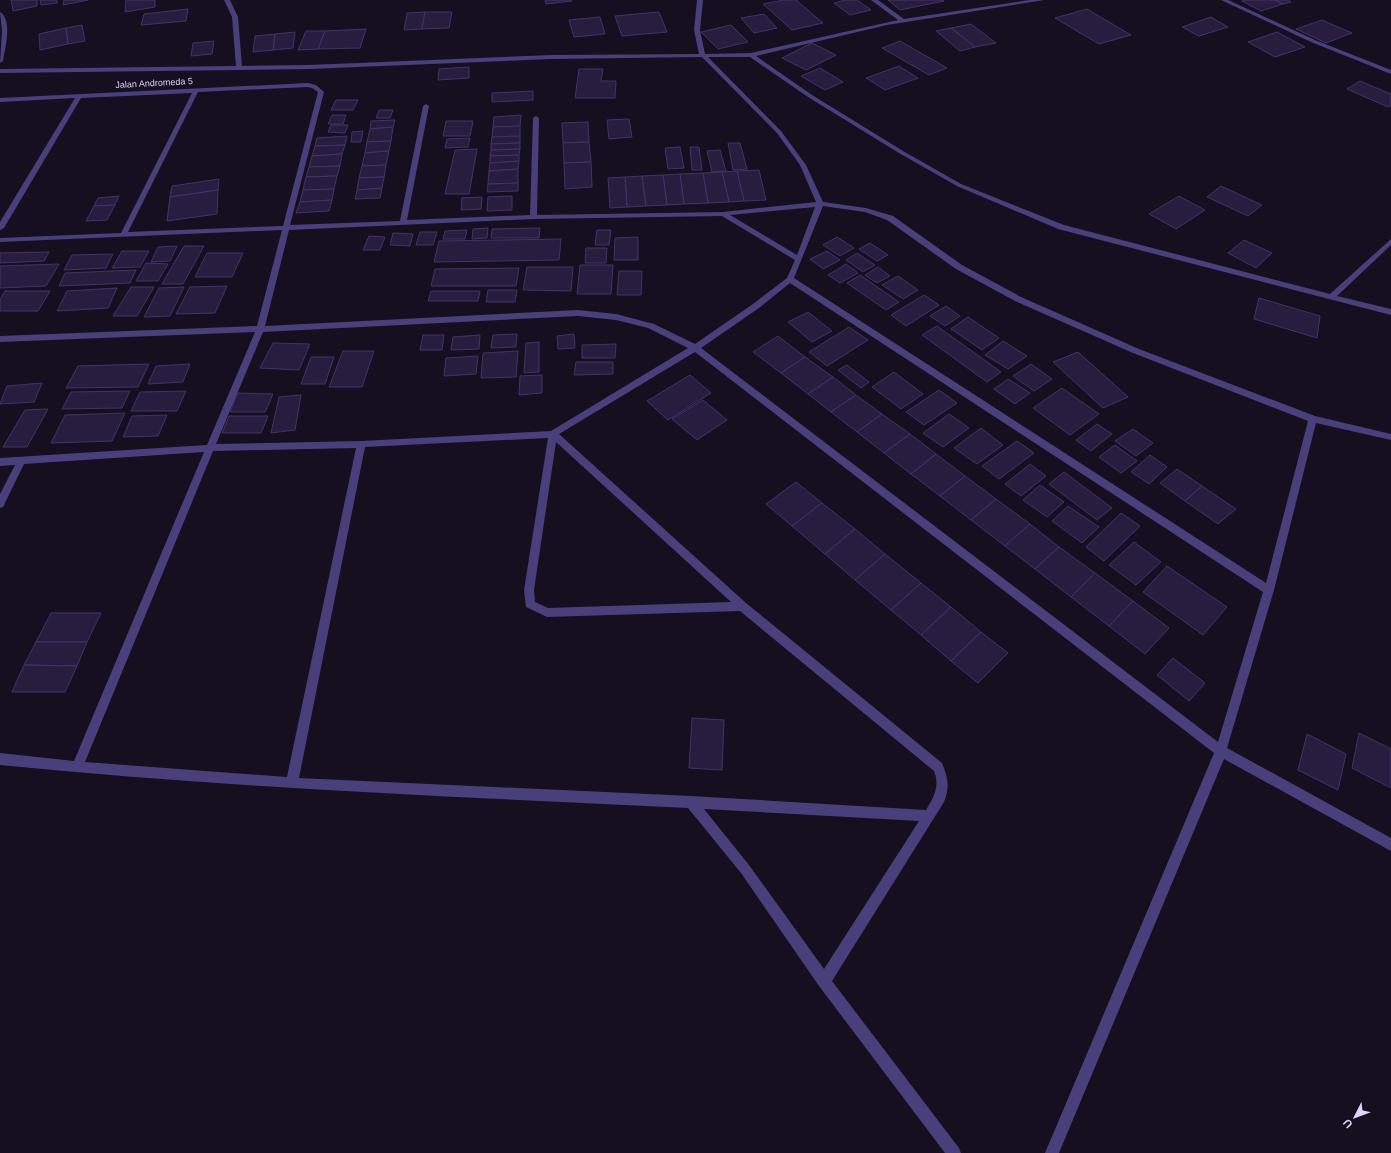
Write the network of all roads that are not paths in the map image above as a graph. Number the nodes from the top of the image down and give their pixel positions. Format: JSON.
{"nodes":[{"id":1,"x":227,"y":0,"type":"edge"},
{"id":2,"x":700,"y":0,"type":"edge"},
{"id":3,"x":874,"y":0,"type":"edge"},
{"id":4,"x":1041,"y":0,"type":"edge"},
{"id":5,"x":1224,"y":0,"type":"edge"},
{"id":6,"x":0,"y":14,"type":"edge"},
{"id":7,"x":902,"y":20,"type":"junction"},
{"id":8,"x":702,"y":54,"type":"junction"},
{"id":9,"x":751,"y":55,"type":"junction"},
{"id":10,"x":0,"y":61,"type":"edge"},
{"id":11,"x":239,"y":68,"type":"junction"},
{"id":12,"x":0,"y":71,"type":"edge"},
{"id":13,"x":1391,"y":72,"type":"edge"},
{"id":14,"x":196,"y":90,"type":"junction"},
{"id":15,"x":79,"y":96,"type":"junction"},
{"id":16,"x":0,"y":100,"type":"edge"},
{"id":17,"x":426,"y":106,"type":"dead end"},
{"id":18,"x":536,"y":118,"type":"dead end"},
{"id":19,"x":820,"y":204,"type":"junction"},
{"id":20,"x":723,"y":214,"type":"junction"},
{"id":21,"x":533,"y":217,"type":"junction"},
{"id":22,"x":403,"y":223,"type":"junction"},
{"id":23,"x":0,"y":228,"type":"edge"},
{"id":24,"x":285,"y":228,"type":"junction"},
{"id":25,"x":123,"y":235,"type":"junction"},
{"id":26,"x":0,"y":240,"type":"edge"},
{"id":27,"x":1391,"y":241,"type":"edge"},
{"id":28,"x":799,"y":259,"type":"junction"},
{"id":29,"x":790,"y":279,"type":"junction"},
{"id":30,"x":1332,"y":296,"type":"junction"},
{"id":31,"x":1391,"y":312,"type":"edge"},
{"id":32,"x":260,"y":329,"type":"junction"},
{"id":33,"x":0,"y":339,"type":"edge"},
{"id":34,"x":695,"y":348,"type":"junction"},
{"id":35,"x":1313,"y":419,"type":"junction"},
{"id":36,"x":553,"y":434,"type":"junction"},
{"id":37,"x":1391,"y":437,"type":"edge"},
{"id":38,"x":361,"y":444,"type":"junction"},
{"id":39,"x":209,"y":448,"type":"junction"},
{"id":40,"x":21,"y":461,"type":"junction"},
{"id":41,"x":0,"y":462,"type":"edge"},
{"id":42,"x":0,"y":504,"type":"edge"},
{"id":43,"x":1269,"y":590,"type":"junction"},
{"id":44,"x":742,"y":606,"type":"junction"},
{"id":45,"x":1221,"y":752,"type":"junction"},
{"id":46,"x":0,"y":758,"type":"edge"},
{"id":47,"x":76,"y":768,"type":"junction"},
{"id":48,"x":292,"y":783,"type":"junction"},
{"id":49,"x":691,"y":802,"type":"junction"},
{"id":50,"x":929,"y":816,"type":"junction"},
{"id":51,"x":1391,"y":845,"type":"edge"},
{"id":52,"x":824,"y":981,"type":"junction"},
{"id":53,"x":954,"y":1153,"type":"edge"},
{"id":54,"x":1052,"y":1153,"type":"edge"}],
"edges":[{"from":1,"to":11,"type":"street"},
{"from":2,"to":8,"type":"street"},
{"from":3,"to":7,"type":"street"},
{"from":4,"to":7,"type":"street"},
{"from":5,"to":13,"type":"street"},
{"from":6,"to":10,"type":"street"},
{"from":7,"to":9,"type":"street"},
{"from":8,"to":9,"type":"street"},
{"from":8,"to":11,"type":"street"},
{"from":8,"to":19,"type":"street"},
{"from":9,"to":30,"type":"street"},
{"from":11,"to":12,"type":"street"},
{"from":14,"to":15,"type":"street","name":"Jalan Andromeda 5"},
{"from":14,"to":24,"type":"street","name":"Jalan Andromeda 5"},
{"from":14,"to":25,"type":"street"},
{"from":15,"to":16,"type":"street","name":"Jalan Andromeda 5"},
{"from":15,"to":23,"type":"street"},
{"from":17,"to":22,"type":"street"},
{"from":18,"to":21,"type":"street"},
{"from":19,"to":20,"type":"street"},
{"from":19,"to":28,"type":"street"},
{"from":19,"to":35,"type":"street"},
{"from":20,"to":21,"type":"street"},
{"from":20,"to":28,"type":"street"},
{"from":21,"to":22,"type":"street"},
{"from":22,"to":24,"type":"street"},
{"from":24,"to":25,"type":"street"},
{"from":24,"to":32,"type":"street"},
{"from":25,"to":26,"type":"street"},
{"from":27,"to":30,"type":"street"},
{"from":28,"to":29,"type":"street"},
{"from":29,"to":34,"type":"street"},
{"from":29,"to":43,"type":"street"},
{"from":30,"to":31,"type":"street"},
{"from":32,"to":33,"type":"street"},
{"from":32,"to":34,"type":"street"},
{"from":32,"to":39,"type":"street"},
{"from":34,"to":36,"type":"street"},
{"from":34,"to":45,"type":"street"},
{"from":35,"to":37,"type":"street"},
{"from":35,"to":43,"type":"street"},
{"from":36,"to":38,"type":"street"},
{"from":36,"to":44,"type":"street"},
{"from":36,"to":44,"type":"street"},
{"from":38,"to":39,"type":"street"},
{"from":38,"to":48,"type":"street"},
{"from":39,"to":40,"type":"street"},
{"from":39,"to":47,"type":"street"},
{"from":40,"to":41,"type":"street"},
{"from":40,"to":42,"type":"street"},
{"from":43,"to":45,"type":"street"},
{"from":44,"to":50,"type":"street"},
{"from":45,"to":51,"type":"street"},
{"from":45,"to":54,"type":"street"},
{"from":46,"to":47,"type":"street"},
{"from":47,"to":48,"type":"street"},
{"from":48,"to":49,"type":"street"},
{"from":49,"to":50,"type":"street"},
{"from":49,"to":52,"type":"street"},
{"from":50,"to":52,"type":"street"},
{"from":52,"to":53,"type":"street"}]}
